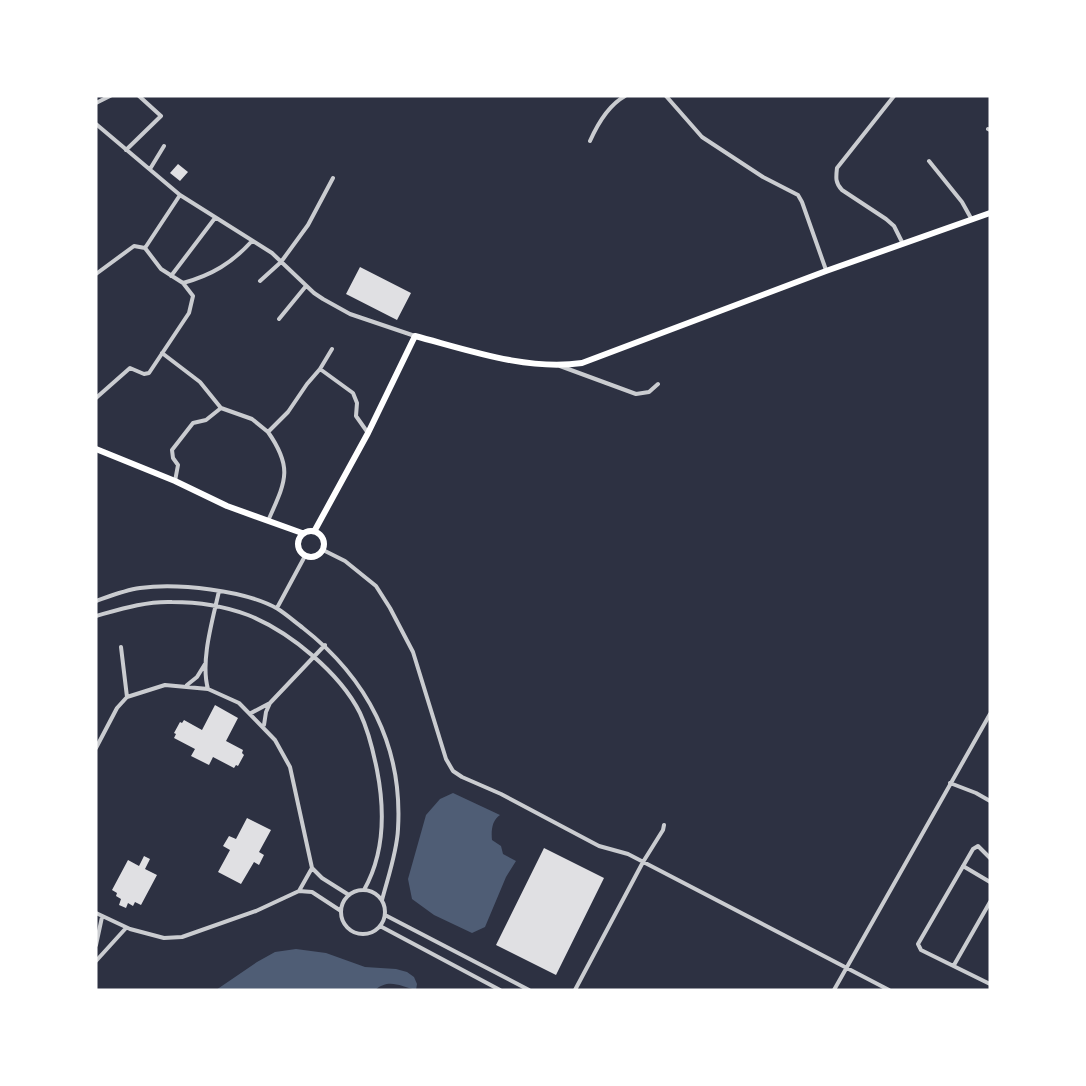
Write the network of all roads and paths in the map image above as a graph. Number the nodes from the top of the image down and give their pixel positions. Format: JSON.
{"nodes":[{"id":1,"x":110,"y":96,"type":"edge"},
{"id":2,"x":139,"y":96,"type":"edge"},
{"id":3,"x":625,"y":96,"type":"edge"},
{"id":4,"x":666,"y":96,"type":"edge"},
{"id":5,"x":894,"y":96,"type":"edge"},
{"id":6,"x":96,"y":103,"type":"edge"},
{"id":7,"x":96,"y":124,"type":"edge"},
{"id":8,"x":590,"y":141,"type":"dead end"},
{"id":9,"x":164,"y":146,"type":"dead end"},
{"id":10,"x":126,"y":150,"type":"junction"},
{"id":11,"x":929,"y":161,"type":"dead end"},
{"id":12,"x":150,"y":169,"type":"junction"},
{"id":13,"x":333,"y":178,"type":"dead end"},
{"id":14,"x":180,"y":195,"type":"junction"},
{"id":15,"x":990,"y":213,"type":"edge"},
{"id":16,"x":215,"y":218,"type":"junction"},
{"id":17,"x":972,"y":220,"type":"junction"},
{"id":18,"x":252,"y":241,"type":"junction"},
{"id":19,"x":903,"y":244,"type":"junction"},
{"id":20,"x":145,"y":248,"type":"junction"},
{"id":21,"x":281,"y":262,"type":"junction"},
{"id":22,"x":826,"y":271,"type":"junction"},
{"id":23,"x":96,"y":274,"type":"edge"},
{"id":24,"x":171,"y":276,"type":"junction"},
{"id":25,"x":260,"y":281,"type":"dead end"},
{"id":26,"x":183,"y":283,"type":"junction"},
{"id":27,"x":306,"y":286,"type":"junction"},
{"id":28,"x":279,"y":319,"type":"dead end"},
{"id":29,"x":415,"y":336,"type":"junction"},
{"id":30,"x":333,"y":349,"type":"dead end"},
{"id":31,"x":162,"y":353,"type":"junction"},
{"id":32,"x":560,"y":366,"type":"junction"},
{"id":33,"x":320,"y":369,"type":"junction"},
{"id":34,"x":658,"y":384,"type":"dead end"},
{"id":35,"x":96,"y":398,"type":"edge"},
{"id":36,"x":221,"y":408,"type":"junction"},
{"id":37,"x":268,"y":432,"type":"junction"},
{"id":38,"x":368,"y":434,"type":"junction"},
{"id":39,"x":96,"y":449,"type":"edge"},
{"id":40,"x":175,"y":481,"type":"junction"},
{"id":41,"x":268,"y":521,"type":"junction"},
{"id":42,"x":315,"y":530,"type":"junction"},
{"id":43,"x":302,"y":533,"type":"junction"},
{"id":44,"x":323,"y":550,"type":"junction"},
{"id":45,"x":305,"y":556,"type":"junction"},
{"id":46,"x":219,"y":591,"type":"junction"},
{"id":47,"x":96,"y":601,"type":"edge"},
{"id":48,"x":216,"y":606,"type":"junction"},
{"id":49,"x":277,"y":609,"type":"junction"},
{"id":50,"x":96,"y":616,"type":"edge"},
{"id":51,"x":325,"y":645,"type":"junction"},
{"id":52,"x":121,"y":647,"type":"dead end"},
{"id":53,"x":314,"y":658,"type":"junction"},
{"id":54,"x":205,"y":663,"type":"junction"},
{"id":55,"x":186,"y":686,"type":"junction"},
{"id":56,"x":208,"y":689,"type":"junction"},
{"id":57,"x":127,"y":697,"type":"junction"},
{"id":58,"x":270,"y":703,"type":"junction"},
{"id":59,"x":251,"y":713,"type":"junction"},
{"id":60,"x":990,"y":714,"type":"edge"},
{"id":61,"x":265,"y":726,"type":"junction"},
{"id":62,"x":96,"y":748,"type":"edge"},
{"id":63,"x":950,"y":783,"type":"junction"},
{"id":64,"x":990,"y":801,"type":"edge"},
{"id":65,"x":664,"y":825,"type":"dead end"},
{"id":66,"x":990,"y":858,"type":"edge"},
{"id":67,"x":643,"y":862,"type":"junction"},
{"id":68,"x":963,"y":866,"type":"junction"},
{"id":69,"x":312,"y":868,"type":"junction"},
{"id":70,"x":990,"y":882,"type":"edge"},
{"id":71,"x":364,"y":890,"type":"junction"},
{"id":72,"x":299,"y":891,"type":"junction"},
{"id":73,"x":349,"y":895,"type":"junction"},
{"id":74,"x":382,"y":900,"type":"junction"},
{"id":75,"x":990,"y":902,"type":"edge"},
{"id":76,"x":341,"y":911,"type":"junction"},
{"id":77,"x":96,"y":913,"type":"edge"},
{"id":78,"x":385,"y":915,"type":"junction"},
{"id":79,"x":102,"y":917,"type":"junction"},
{"id":80,"x":380,"y":926,"type":"junction"},
{"id":81,"x":126,"y":928,"type":"junction"},
{"id":82,"x":96,"y":945,"type":"edge"},
{"id":83,"x":96,"y":962,"type":"edge"},
{"id":84,"x":954,"y":965,"type":"junction"},
{"id":85,"x":846,"y":968,"type":"junction"},
{"id":86,"x":990,"y":984,"type":"edge"},
{"id":87,"x":500,"y":990,"type":"edge"},
{"id":88,"x":529,"y":990,"type":"edge"},
{"id":89,"x":575,"y":990,"type":"edge"},
{"id":90,"x":834,"y":990,"type":"edge"},
{"id":91,"x":889,"y":990,"type":"edge"}],
"edges":[{"from":1,"to":6,"type":"street"},
{"from":2,"to":10,"type":"street"},
{"from":3,"to":8,"type":"street"},
{"from":4,"to":22,"type":"street"},
{"from":5,"to":19,"type":"street"},
{"from":7,"to":10,"type":"street"},
{"from":9,"to":12,"type":"street"},
{"from":10,"to":12,"type":"street"},
{"from":11,"to":17,"type":"street"},
{"from":12,"to":14,"type":"street"},
{"from":13,"to":21,"type":"street"},
{"from":14,"to":16,"type":"street"},
{"from":14,"to":20,"type":"street"},
{"from":15,"to":17,"type":"main road"},
{"from":16,"to":18,"type":"street"},
{"from":16,"to":24,"type":"street"},
{"from":17,"to":19,"type":"main road"},
{"from":18,"to":21,"type":"street"},
{"from":18,"to":26,"type":"street"},
{"from":19,"to":22,"type":"main road"},
{"from":20,"to":23,"type":"street"},
{"from":20,"to":24,"type":"street"},
{"from":21,"to":25,"type":"street"},
{"from":21,"to":27,"type":"street"},
{"from":22,"to":32,"type":"main road"},
{"from":24,"to":26,"type":"street"},
{"from":26,"to":31,"type":"street"},
{"from":27,"to":28,"type":"street"},
{"from":27,"to":29,"type":"street"},
{"from":29,"to":32,"type":"main road"},
{"from":29,"to":38,"type":"main road"},
{"from":30,"to":33,"type":"street"},
{"from":31,"to":35,"type":"street"},
{"from":31,"to":36,"type":"street"},
{"from":32,"to":34,"type":"street"},
{"from":33,"to":37,"type":"street"},
{"from":33,"to":38,"type":"street"},
{"from":36,"to":37,"type":"street"},
{"from":36,"to":40,"type":"street"},
{"from":37,"to":41,"type":"street"},
{"from":38,"to":42,"type":"main road"},
{"from":39,"to":40,"type":"main road"},
{"from":40,"to":41,"type":"main road"},
{"from":41,"to":43,"type":"main road"},
{"from":42,"to":43,"type":"main road"},
{"from":42,"to":44,"type":"main road"},
{"from":43,"to":45,"type":"main road"},
{"from":44,"to":45,"type":"main road"},
{"from":44,"to":67,"type":"street"},
{"from":45,"to":49,"type":"street"},
{"from":46,"to":47,"type":"street"},
{"from":46,"to":48,"type":"street"},
{"from":46,"to":49,"type":"street"},
{"from":48,"to":50,"type":"street"},
{"from":48,"to":53,"type":"street"},
{"from":48,"to":54,"type":"street"},
{"from":49,"to":51,"type":"street"},
{"from":51,"to":53,"type":"street"},
{"from":51,"to":74,"type":"street"},
{"from":52,"to":57,"type":"street"},
{"from":53,"to":58,"type":"street"},
{"from":53,"to":71,"type":"street"},
{"from":54,"to":55,"type":"street"},
{"from":54,"to":56,"type":"street"},
{"from":55,"to":56,"type":"street"},
{"from":55,"to":57,"type":"street"},
{"from":56,"to":59,"type":"street"},
{"from":57,"to":62,"type":"street"},
{"from":58,"to":59,"type":"street"},
{"from":58,"to":61,"type":"street"},
{"from":59,"to":61,"type":"street"},
{"from":60,"to":63,"type":"street"},
{"from":61,"to":69,"type":"street"},
{"from":63,"to":64,"type":"street"},
{"from":63,"to":85,"type":"street"},
{"from":65,"to":67,"type":"street"},
{"from":66,"to":68,"type":"street"},
{"from":67,"to":85,"type":"street"},
{"from":67,"to":89,"type":"street"},
{"from":68,"to":70,"type":"street"},
{"from":68,"to":84,"type":"street"},
{"from":69,"to":72,"type":"street"},
{"from":69,"to":73,"type":"street"},
{"from":71,"to":73,"type":"street"},
{"from":71,"to":74,"type":"street"},
{"from":72,"to":76,"type":"street"},
{"from":72,"to":81,"type":"street"},
{"from":73,"to":76,"type":"street"},
{"from":74,"to":78,"type":"street"},
{"from":75,"to":84,"type":"street"},
{"from":76,"to":80,"type":"street"},
{"from":77,"to":79,"type":"street"},
{"from":78,"to":80,"type":"street"},
{"from":78,"to":88,"type":"street"},
{"from":79,"to":81,"type":"street"},
{"from":79,"to":82,"type":"street"},
{"from":80,"to":87,"type":"street"},
{"from":81,"to":83,"type":"street"},
{"from":84,"to":86,"type":"street"},
{"from":85,"to":90,"type":"street"},
{"from":85,"to":91,"type":"street"}]}
